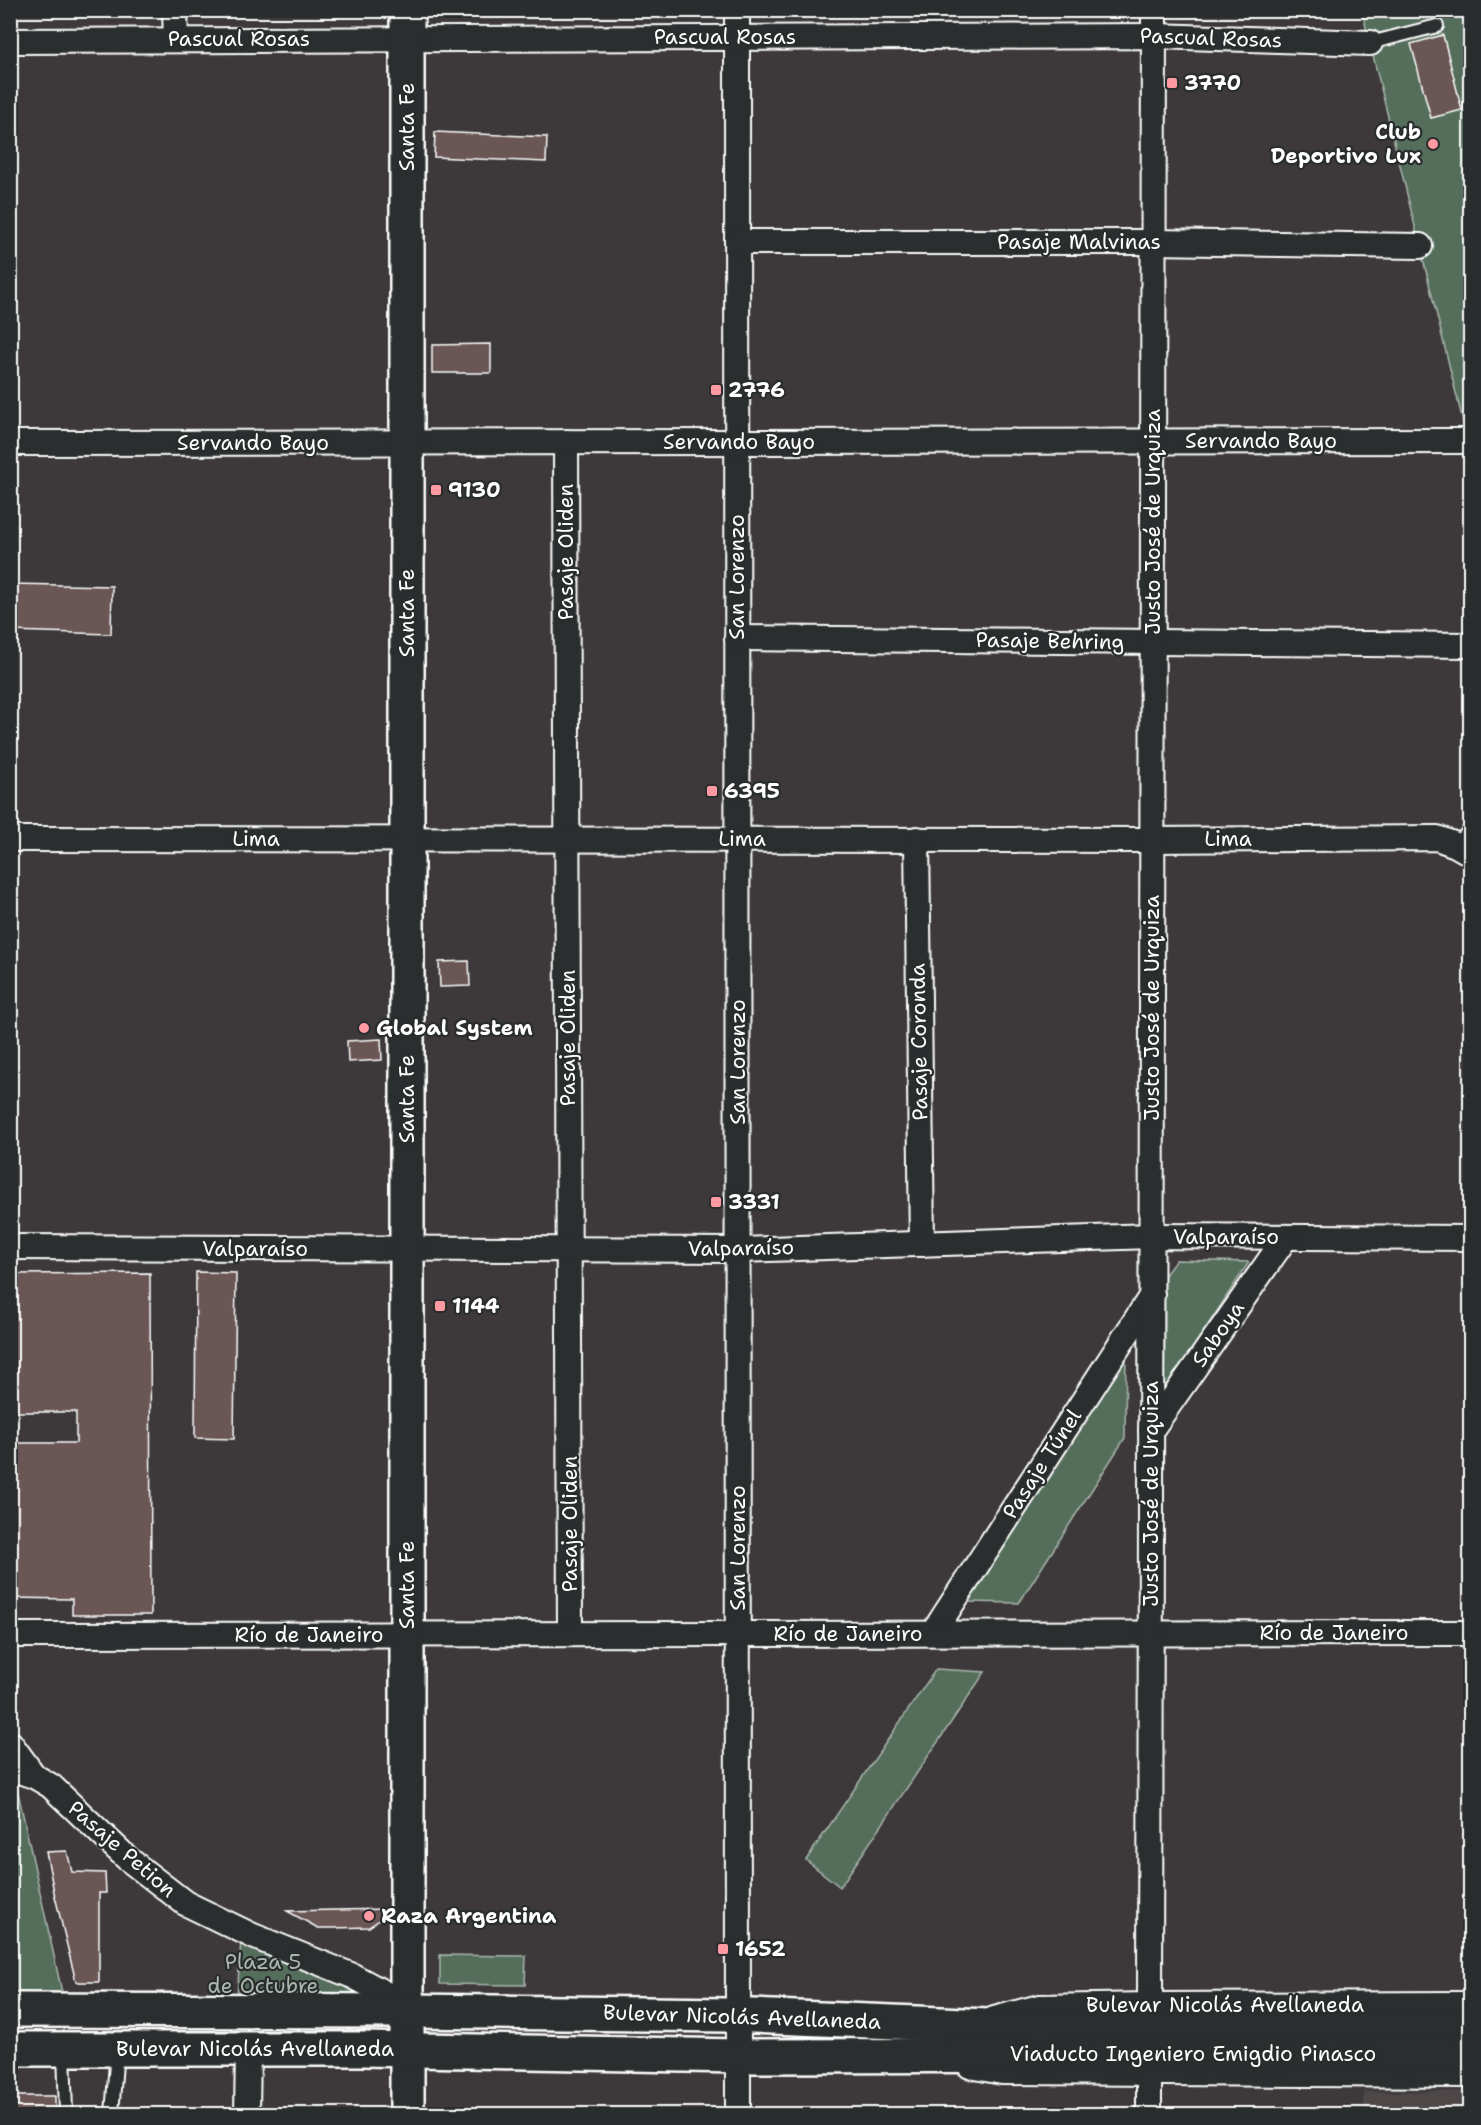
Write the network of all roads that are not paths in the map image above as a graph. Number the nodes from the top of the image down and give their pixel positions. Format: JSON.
{"nodes":[{"id":1,"x":175,"y":10,"type":"edge"},
{"id":2,"x":737,"y":10,"type":"edge"},
{"id":3,"x":1154,"y":10,"type":"edge"},
{"id":4,"x":407,"y":25,"type":"edge"},
{"id":5,"x":1437,"y":26,"type":"dead end"},
{"id":6,"x":1154,"y":36,"type":"junction"},
{"id":7,"x":737,"y":38,"type":"junction"},
{"id":8,"x":10,"y":40,"type":"edge"},
{"id":9,"x":176,"y":40,"type":"junction"},
{"id":10,"x":1370,"y":43,"type":"joint"},
{"id":11,"x":737,"y":242,"type":"junction"},
{"id":12,"x":1153,"y":242,"type":"junction"},
{"id":13,"x":1420,"y":246,"type":"dead end"},
{"id":14,"x":1468,"y":441,"type":"dead end"},
{"id":15,"x":566,"y":442,"type":"junction"},
{"id":16,"x":737,"y":442,"type":"junction"},
{"id":17,"x":1153,"y":442,"type":"junction"},
{"id":18,"x":10,"y":443,"type":"edge"},
{"id":19,"x":407,"y":443,"type":"junction"},
{"id":20,"x":737,"y":638,"type":"junction"},
{"id":21,"x":1153,"y":642,"type":"junction"},
{"id":22,"x":1470,"y":645,"type":"edge"},
{"id":23,"x":10,"y":839,"type":"edge"},
{"id":24,"x":407,"y":839,"type":"junction"},
{"id":25,"x":567,"y":839,"type":"junction"},
{"id":26,"x":738,"y":839,"type":"junction"},
{"id":27,"x":917,"y":839,"type":"junction"},
{"id":28,"x":1152,"y":840,"type":"junction"},
{"id":29,"x":1466,"y":842,"type":"edge"},
{"id":30,"x":1152,"y":1236,"type":"junction"},
{"id":31,"x":1286,"y":1237,"type":"junction"},
{"id":32,"x":1470,"y":1238,"type":"edge"},
{"id":33,"x":922,"y":1244,"type":"junction"},
{"id":34,"x":10,"y":1247,"type":"edge"},
{"id":35,"x":407,"y":1250,"type":"junction"},
{"id":36,"x":569,"y":1250,"type":"junction"},
{"id":37,"x":738,"y":1250,"type":"junction"},
{"id":38,"x":1152,"y":1295,"type":"junction"},
{"id":39,"x":1151,"y":1430,"type":"junction"},
{"id":40,"x":1151,"y":1633,"type":"junction"},
{"id":41,"x":1470,"y":1633,"type":"edge"},
{"id":42,"x":407,"y":1634,"type":"junction"},
{"id":43,"x":570,"y":1634,"type":"junction"},
{"id":44,"x":738,"y":1634,"type":"junction"},
{"id":45,"x":933,"y":1634,"type":"junction"},
{"id":46,"x":10,"y":1635,"type":"edge"},
{"id":47,"x":10,"y":1743,"type":"edge"},
{"id":48,"x":10,"y":1768,"type":"edge"},
{"id":49,"x":34,"y":1776,"type":"junction"},
{"id":50,"x":1470,"y":2004,"type":"edge"},
{"id":51,"x":1150,"y":2005,"type":"junction"},
{"id":52,"x":10,"y":2010,"type":"edge"},
{"id":53,"x":407,"y":2011,"type":"junction"},
{"id":54,"x":738,"y":2015,"type":"junction"},
{"id":55,"x":970,"y":2025,"type":"junction"},
{"id":56,"x":1470,"y":2029,"type":"edge"},
{"id":57,"x":1058,"y":2042,"type":"junction"},
{"id":58,"x":10,"y":2049,"type":"edge"},
{"id":59,"x":64,"y":2049,"type":"junction"},
{"id":60,"x":118,"y":2049,"type":"junction"},
{"id":61,"x":248,"y":2049,"type":"junction"},
{"id":62,"x":407,"y":2050,"type":"junction"},
{"id":63,"x":1470,"y":2054,"type":"edge"},
{"id":64,"x":915,"y":2055,"type":"junction"},
{"id":65,"x":738,"y":2056,"type":"junction"},
{"id":66,"x":1149,"y":2073,"type":"junction"},
{"id":67,"x":1470,"y":2075,"type":"edge"},
{"id":68,"x":66,"y":2115,"type":"edge"},
{"id":69,"x":112,"y":2115,"type":"edge"},
{"id":70,"x":246,"y":2115,"type":"edge"},
{"id":71,"x":407,"y":2115,"type":"edge"},
{"id":72,"x":738,"y":2115,"type":"edge"},
{"id":73,"x":1149,"y":2115,"type":"edge"}],
"edges":[{"from":1,"to":9,"type":"street"},
{"from":2,"to":7,"type":"street","name":"San Lorenzo"},
{"from":3,"to":6,"type":"street","name":"Justo José de Urquiza"},
{"from":4,"to":7,"type":"street","name":"Pascual Rosas"},
{"from":4,"to":9,"type":"street","name":"Pascual Rosas"},
{"from":4,"to":19,"type":"main road","name":"Santa Fe"},
{"from":5,"to":10,"type":"lane","name":"Pascual Rosas"},
{"from":6,"to":7,"type":"street","name":"Pascual Rosas"},
{"from":6,"to":10,"type":"street","name":"Pascual Rosas"},
{"from":6,"to":12,"type":"street","name":"Justo José de Urquiza"},
{"from":7,"to":11,"type":"street","name":"San Lorenzo"},
{"from":8,"to":9,"type":"street","name":"Pascual Rosas"},
{"from":11,"to":12,"type":"street","name":"Pasaje Malvinas"},
{"from":11,"to":16,"type":"street","name":"San Lorenzo"},
{"from":12,"to":13,"type":"street","name":"Pasaje Malvinas"},
{"from":12,"to":17,"type":"street","name":"Justo José de Urquiza"},
{"from":14,"to":17,"type":"street","name":"Servando Bayo"},
{"from":15,"to":16,"type":"street","name":"Servando Bayo"},
{"from":15,"to":19,"type":"street","name":"Servando Bayo"},
{"from":15,"to":25,"type":"street","name":"Pasaje Oliden"},
{"from":16,"to":17,"type":"street","name":"Servando Bayo"},
{"from":16,"to":20,"type":"street","name":"San Lorenzo"},
{"from":17,"to":21,"type":"street","name":"Justo José de Urquiza"},
{"from":18,"to":19,"type":"street","name":"Servando Bayo"},
{"from":19,"to":24,"type":"main road","name":"Santa Fe"},
{"from":20,"to":21,"type":"street","name":"Pasaje Behring"},
{"from":20,"to":26,"type":"street","name":"San Lorenzo"},
{"from":21,"to":22,"type":"street","name":"Pasaje Behring"},
{"from":21,"to":28,"type":"street","name":"Justo José de Urquiza"},
{"from":23,"to":24,"type":"street","name":"Lima"},
{"from":24,"to":25,"type":"street","name":"Lima"},
{"from":24,"to":35,"type":"main road","name":"Santa Fe"},
{"from":25,"to":26,"type":"street","name":"Lima"},
{"from":25,"to":36,"type":"street","name":"Pasaje Oliden"},
{"from":26,"to":27,"type":"street","name":"Lima"},
{"from":26,"to":37,"type":"street","name":"San Lorenzo"},
{"from":27,"to":28,"type":"street","name":"Lima"},
{"from":27,"to":33,"type":"street","name":"Pasaje Coronda"},
{"from":28,"to":29,"type":"street","name":"Lima"},
{"from":28,"to":30,"type":"street","name":"Justo José de Urquiza"},
{"from":30,"to":31,"type":"street","name":"Valparaíso"},
{"from":30,"to":33,"type":"street","name":"Valparaíso"},
{"from":30,"to":38,"type":"street","name":"Justo José de Urquiza"},
{"from":31,"to":32,"type":"street","name":"Valparaíso"},
{"from":31,"to":39,"type":"street","name":"Saboya"},
{"from":33,"to":37,"type":"street","name":"Valparaíso"},
{"from":34,"to":35,"type":"street","name":"Valparaíso"},
{"from":35,"to":36,"type":"street","name":"Valparaíso"},
{"from":35,"to":42,"type":"main road","name":"Santa Fe"},
{"from":36,"to":37,"type":"street","name":"Valparaíso"},
{"from":36,"to":43,"type":"street","name":"Pasaje Oliden"},
{"from":37,"to":44,"type":"street","name":"San Lorenzo"},
{"from":38,"to":39,"type":"street","name":"Justo José de Urquiza"},
{"from":38,"to":45,"type":"street","name":"Pasaje Túnel"},
{"from":39,"to":40,"type":"street","name":"Justo José de Urquiza"},
{"from":40,"to":41,"type":"street","name":"Río de Janeiro"},
{"from":40,"to":45,"type":"street","name":"Río de Janeiro"},
{"from":40,"to":51,"type":"street","name":"Justo José de Urquiza"},
{"from":42,"to":43,"type":"street","name":"Río de Janeiro"},
{"from":42,"to":46,"type":"street","name":"Río de Janeiro"},
{"from":42,"to":53,"type":"main road","name":"Santa Fe"},
{"from":43,"to":44,"type":"street","name":"Río de Janeiro"},
{"from":44,"to":45,"type":"street","name":"Río de Janeiro"},
{"from":44,"to":54,"type":"street","name":"San Lorenzo"},
{"from":47,"to":49,"type":"street","name":"Pasaje Petion"},
{"from":48,"to":49,"type":"street","name":"Pasaje Petion"},
{"from":49,"to":53,"type":"street","name":"Pasaje Petion"},
{"from":50,"to":51,"type":"street","name":"Bulevar Nicolás Avellaneda"},
{"from":51,"to":55,"type":"street","name":"Bulevar Nicolás Avellaneda"},
{"from":52,"to":53,"type":"main road","name":"Bulevar Nicolás Avellaneda"},
{"from":53,"to":54,"type":"main road","name":"Bulevar Nicolás Avellaneda"},
{"from":53,"to":62,"type":"main road","name":"Santa Fe"},
{"from":54,"to":55,"type":"main road","name":"Bulevar Nicolás Avellaneda"},
{"from":54,"to":65,"type":"street","name":"San Lorenzo"},
{"from":55,"to":57,"type":"main road","name":"Viaducto Ingeniero Emigdio Pinasco"},
{"from":56,"to":57,"type":"main road","name":"Viaducto Ingeniero Emigdio Pinasco"},
{"from":57,"to":63,"type":"main road","name":"Viaducto Ingeniero Emigdio Pinasco"},
{"from":57,"to":64,"type":"main road","name":"Viaducto Ingeniero Emigdio Pinasco"},
{"from":58,"to":59,"type":"main road","name":"Bulevar Nicolás Avellaneda"},
{"from":59,"to":60,"type":"main road","name":"Bulevar Nicolás Avellaneda"},
{"from":59,"to":68,"type":"lane"},
{"from":60,"to":61,"type":"main road","name":"Bulevar Nicolás Avellaneda"},
{"from":60,"to":69,"type":"lane"},
{"from":61,"to":62,"type":"main road","name":"Bulevar Nicolás Avellaneda"},
{"from":61,"to":70,"type":"street"},
{"from":62,"to":65,"type":"main road","name":"Bulevar Nicolás Avellaneda"},
{"from":62,"to":71,"type":"main road","name":"Santa Fe"},
{"from":64,"to":65,"type":"main road","name":"Bulevar Nicolás Avellaneda"},
{"from":64,"to":66,"type":"street","name":"Bulevar Nicolás Avellaneda"},
{"from":65,"to":72,"type":"street","name":"San Lorenzo"},
{"from":66,"to":67,"type":"street","name":"Bulevar Nicolás Avellaneda"},
{"from":66,"to":73,"type":"street"}]}
